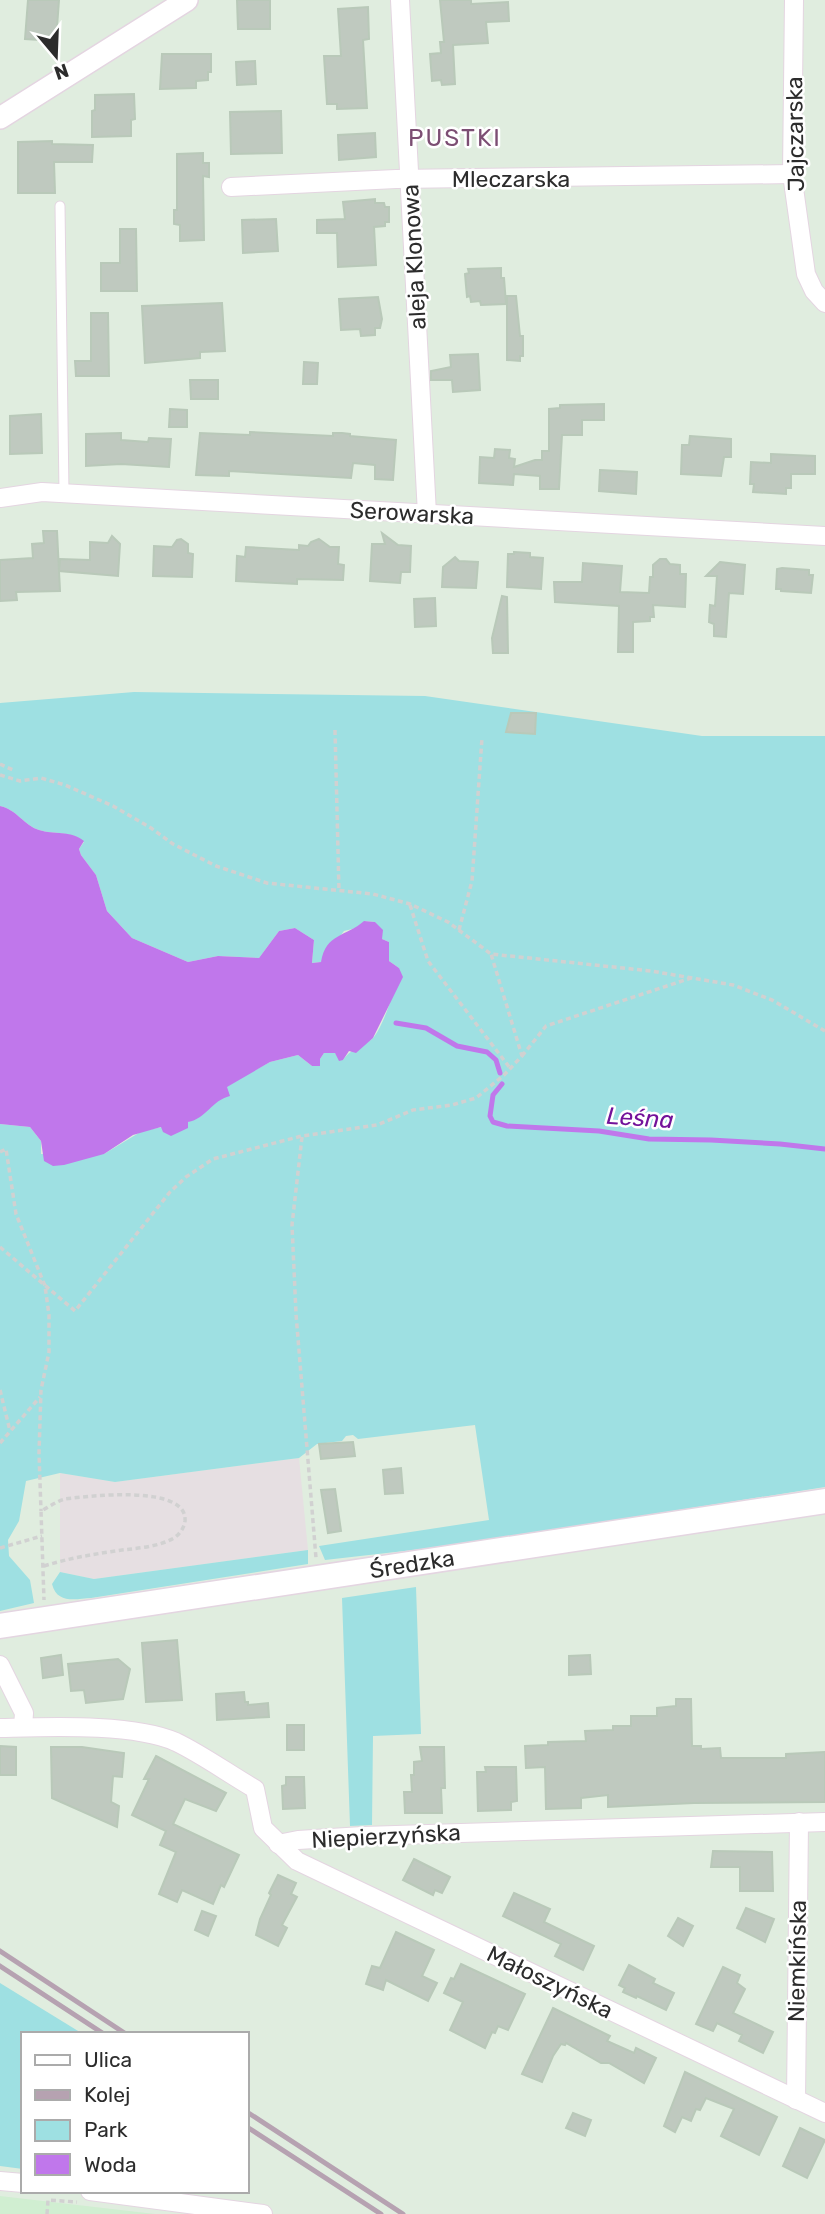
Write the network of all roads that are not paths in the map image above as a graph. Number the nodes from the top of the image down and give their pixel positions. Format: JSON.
{"nodes":[{"id":1,"x":187,"y":0,"type":"edge"},
{"id":2,"x":400,"y":0,"type":"edge"},
{"id":3,"x":794,"y":0,"type":"edge"},
{"id":4,"x":0,"y":118,"type":"edge"},
{"id":5,"x":792,"y":174,"type":"junction"},
{"id":6,"x":410,"y":180,"type":"junction"},
{"id":7,"x":231,"y":187,"type":"dead end"},
{"id":8,"x":60,"y":205,"type":"dead end"},
{"id":9,"x":825,"y":303,"type":"edge"},
{"id":10,"x":64,"y":493,"type":"junction"},
{"id":11,"x":0,"y":499,"type":"edge"},
{"id":12,"x":427,"y":514,"type":"junction"},
{"id":13,"x":825,"y":536,"type":"edge"},
{"id":14,"x":825,"y":1501,"type":"edge"},
{"id":15,"x":0,"y":1626,"type":"edge"},
{"id":16,"x":0,"y":1665,"type":"edge"},
{"id":17,"x":23,"y":1727,"type":"junction"},
{"id":18,"x":0,"y":1728,"type":"edge"},
{"id":19,"x":799,"y":1822,"type":"junction"},
{"id":20,"x":825,"y":1822,"type":"edge"},
{"id":21,"x":278,"y":1844,"type":"junction"},
{"id":22,"x":796,"y":2100,"type":"junction"},
{"id":23,"x":825,"y":2113,"type":"edge"},
{"id":24,"x":0,"y":2181,"type":"edge"},
{"id":25,"x":21,"y":2183,"type":"edge"},
{"id":26,"x":105,"y":2193,"type":"edge"},
{"id":27,"x":263,"y":2214,"type":"edge"}],
"edges":[{"from":1,"to":4,"type":"street"},
{"from":2,"to":6,"type":"street","name":"aleja Klonowa"},
{"from":3,"to":5,"type":"street","name":"Jajczarska"},
{"from":5,"to":6,"type":"street","name":"Mleczarska"},
{"from":5,"to":9,"type":"street","name":"Jajczarska"},
{"from":6,"to":7,"type":"street","name":"Mleczarska"},
{"from":6,"to":12,"type":"street","name":"aleja Klonowa"},
{"from":8,"to":10,"type":"lane"},
{"from":10,"to":11,"type":"street","name":"Serowarska"},
{"from":10,"to":12,"type":"street","name":"Serowarska"},
{"from":12,"to":13,"type":"street","name":"Serowarska"},
{"from":14,"to":15,"type":"main road","name":"Średzka"},
{"from":16,"to":17,"type":"street"},
{"from":17,"to":18,"type":"street","name":"Niepierzyńska"},
{"from":17,"to":21,"type":"street","name":"Niepierzyńska"},
{"from":19,"to":20,"type":"street","name":"Niepierzyńska"},
{"from":19,"to":21,"type":"street","name":"Niepierzyńska"},
{"from":19,"to":22,"type":"street","name":"Niemkińska"},
{"from":21,"to":22,"type":"street","name":"Małoszyńska"},
{"from":22,"to":23,"type":"street","name":"Małoszyńska"},
{"from":24,"to":25,"type":"street"},
{"from":26,"to":27,"type":"street"}]}
